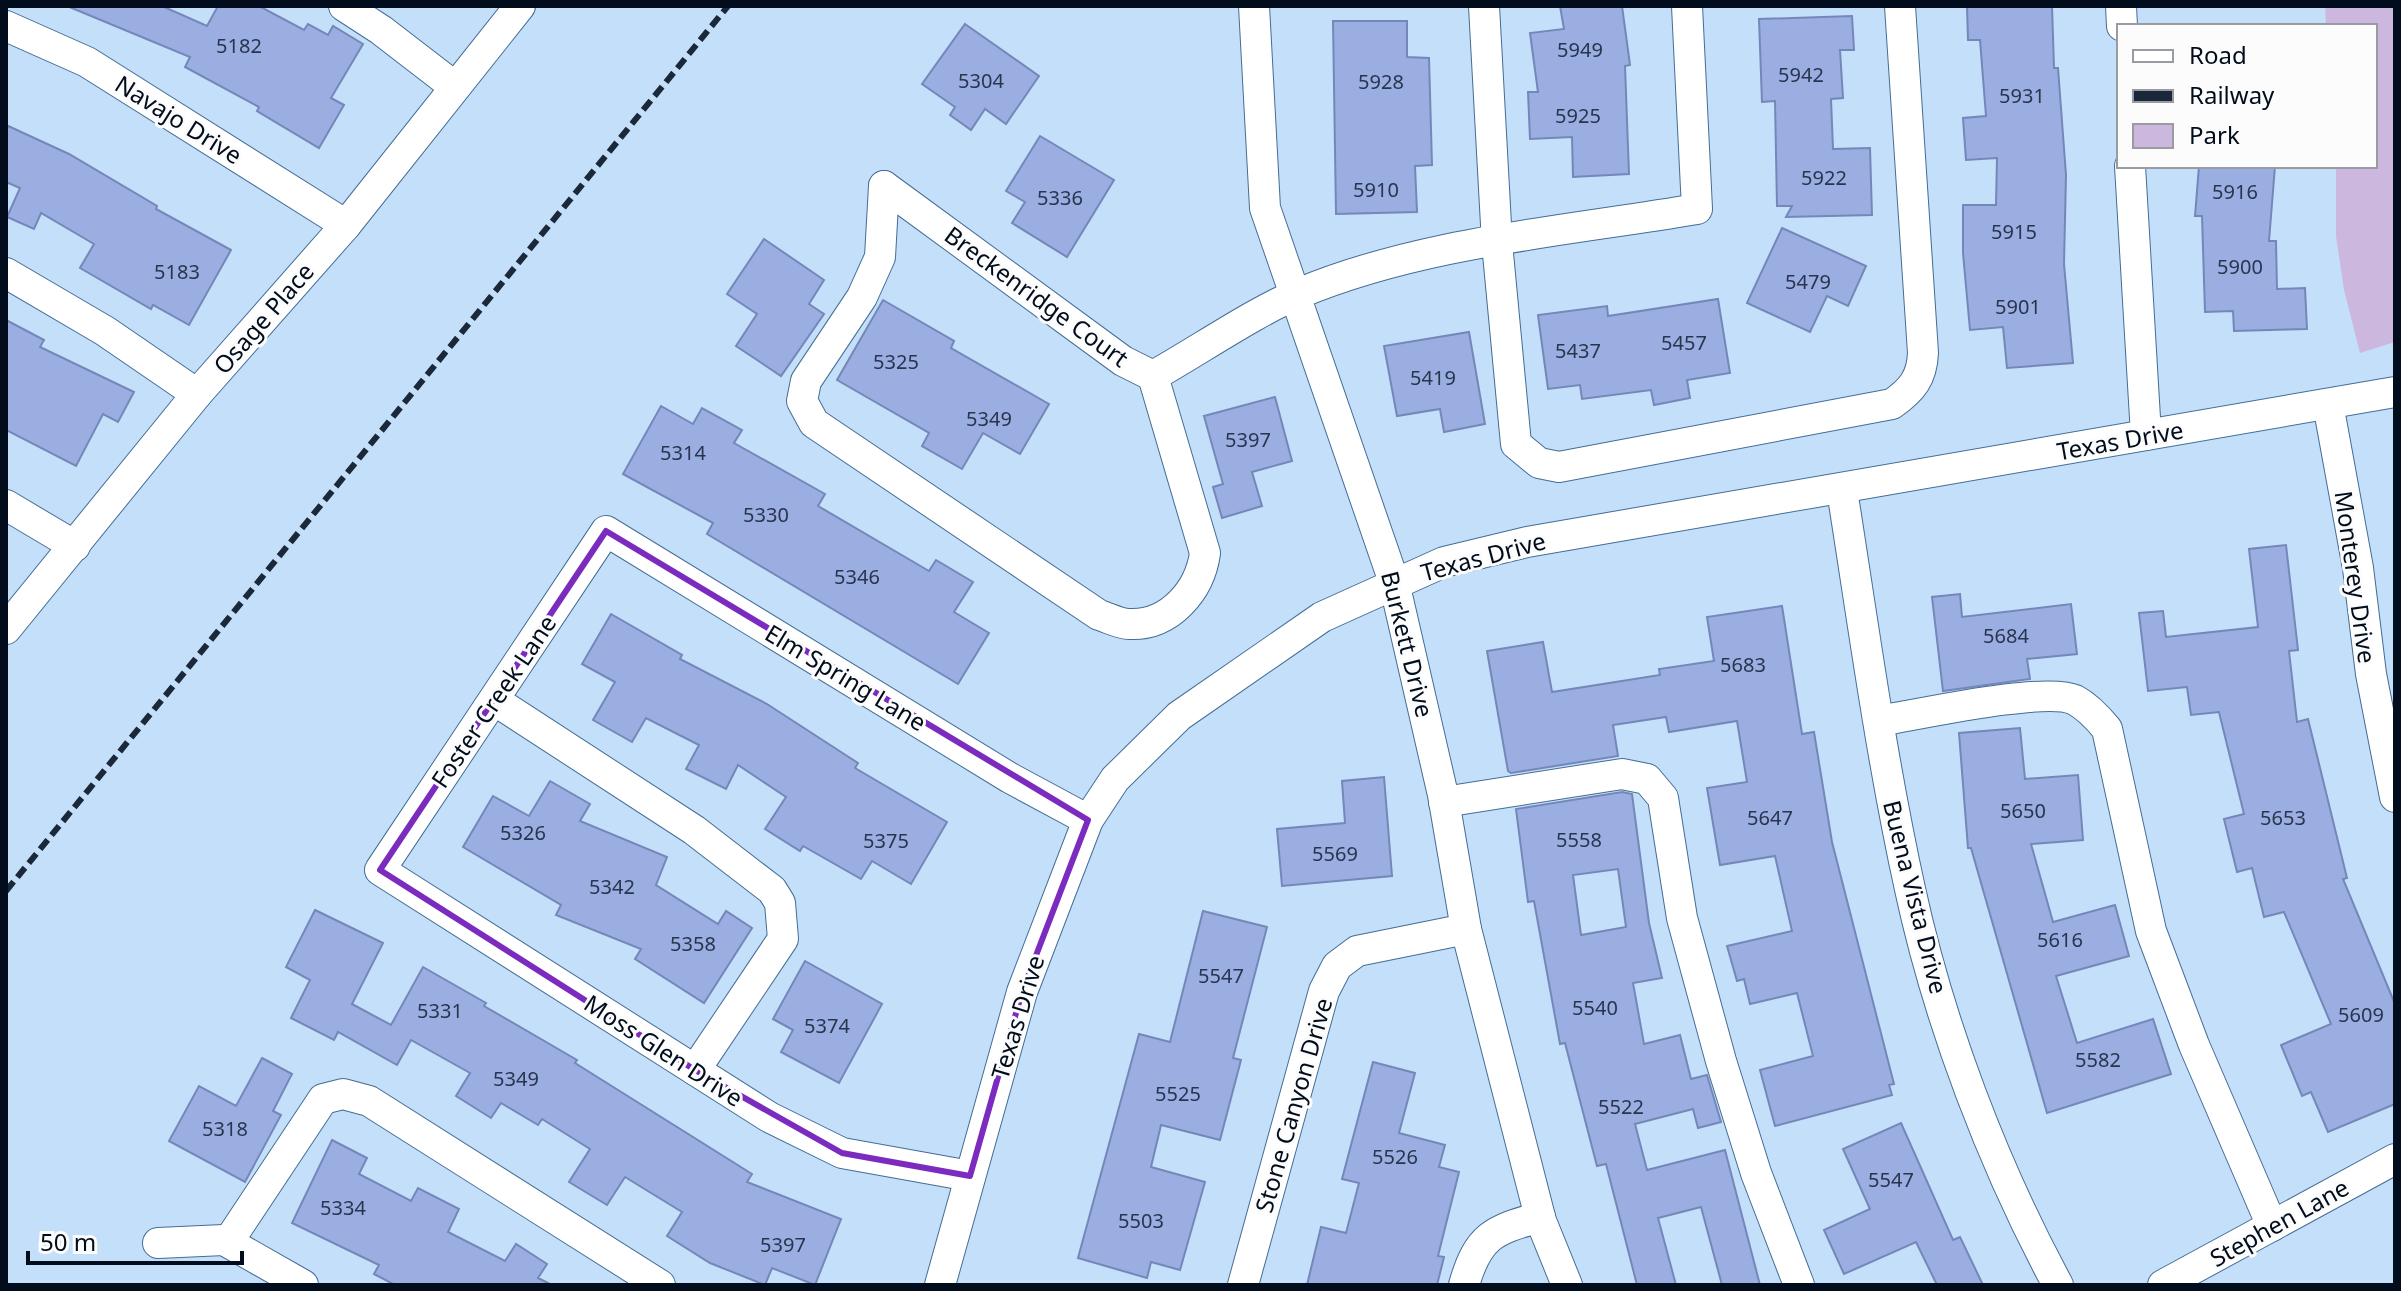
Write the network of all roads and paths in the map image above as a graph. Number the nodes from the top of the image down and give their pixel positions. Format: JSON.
{"nodes":[{"id":1,"x":344,"y":6,"type":"edge"},
{"id":2,"x":520,"y":6,"type":"edge"},
{"id":3,"x":1254,"y":6,"type":"edge"},
{"id":4,"x":1484,"y":6,"type":"edge"},
{"id":5,"x":1687,"y":6,"type":"edge"},
{"id":6,"x":1900,"y":6,"type":"edge"},
{"id":7,"x":6,"y":26,"type":"edge"},
{"id":8,"x":455,"y":87,"type":"junction"},
{"id":9,"x":2130,"y":168,"type":"edge"},
{"id":10,"x":346,"y":225,"type":"junction"},
{"id":11,"x":1497,"y":243,"type":"junction"},
{"id":12,"x":6,"y":273,"type":"edge"},
{"id":13,"x":1297,"y":294,"type":"junction"},
{"id":14,"x":1153,"y":376,"type":"junction"},
{"id":15,"x":2395,"y":392,"type":"edge"},
{"id":16,"x":197,"y":394,"type":"junction"},
{"id":17,"x":2328,"y":404,"type":"junction"},
{"id":18,"x":2146,"y":435,"type":"junction"},
{"id":19,"x":1842,"y":490,"type":"junction"},
{"id":20,"x":6,"y":505,"type":"edge"},
{"id":21,"x":606,"y":531,"type":"joint"},
{"id":22,"x":75,"y":546,"type":"junction"},
{"id":23,"x":1394,"y":582,"type":"junction"},
{"id":24,"x":6,"y":629,"type":"edge"},
{"id":25,"x":494,"y":700,"type":"junction"},
{"id":26,"x":1879,"y":721,"type":"junction"},
{"id":27,"x":2395,"y":797,"type":"edge"},
{"id":28,"x":1444,"y":802,"type":"junction"},
{"id":29,"x":1088,"y":820,"type":"junction"},
{"id":30,"x":380,"y":870,"type":"joint"},
{"id":31,"x":1466,"y":929,"type":"junction"},
{"id":32,"x":695,"y":1070,"type":"junction"},
{"id":33,"x":2395,"y":1159,"type":"edge"},
{"id":34,"x":970,"y":1176,"type":"junction"},
{"id":35,"x":1540,"y":1217,"type":"junction"},
{"id":36,"x":2272,"y":1226,"type":"junction"},
{"id":37,"x":226,"y":1241,"type":"junction"},
{"id":38,"x":158,"y":1243,"type":"dead end"},
{"id":39,"x":303,"y":1285,"type":"edge"},
{"id":40,"x":660,"y":1285,"type":"edge"},
{"id":41,"x":940,"y":1285,"type":"edge"},
{"id":42,"x":1243,"y":1285,"type":"edge"},
{"id":43,"x":1464,"y":1285,"type":"edge"},
{"id":44,"x":1567,"y":1285,"type":"edge"},
{"id":45,"x":1799,"y":1285,"type":"edge"},
{"id":46,"x":2058,"y":1285,"type":"edge"},
{"id":47,"x":2163,"y":1285,"type":"edge"}],
"edges":[{"from":1,"to":8,"type":"street"},
{"from":2,"to":8,"type":"street","name":"Osage Place"},
{"from":3,"to":13,"type":"street","name":"Burkett Drive"},
{"from":4,"to":11,"type":"street"},
{"from":5,"to":11,"type":"street","name":"Breckenridge Court"},
{"from":6,"to":11,"type":"street"},
{"from":7,"to":10,"type":"street","name":"Navajo Drive"},
{"from":8,"to":10,"type":"street","name":"Osage Place"},
{"from":9,"to":18,"type":"street"},
{"from":10,"to":16,"type":"street","name":"Osage Place"},
{"from":11,"to":13,"type":"street","name":"Breckenridge Court"},
{"from":12,"to":16,"type":"street"},
{"from":13,"to":14,"type":"street","name":"Breckenridge Court"},
{"from":13,"to":23,"type":"street","name":"Burkett Drive"},
{"from":14,"to":14,"type":"street","name":"Breckenridge Court"},
{"from":15,"to":17,"type":"street","name":"Texas Drive"},
{"from":16,"to":22,"type":"street","name":"Osage Place"},
{"from":17,"to":18,"type":"street","name":"Texas Drive"},
{"from":17,"to":27,"type":"street","name":"Monterey Drive"},
{"from":18,"to":19,"type":"street","name":"Texas Drive"},
{"from":19,"to":23,"type":"street","name":"Texas Drive"},
{"from":19,"to":26,"type":"street","name":"Buena Vista Drive"},
{"from":20,"to":22,"type":"street"},
{"from":21,"to":25,"type":"street","name":"Foster Creek Lane"},
{"from":21,"to":29,"type":"street","name":"Elm Spring Lane"},
{"from":22,"to":24,"type":"street","name":"Osage Place"},
{"from":23,"to":28,"type":"street","name":"Burkett Drive"},
{"from":23,"to":29,"type":"street","name":"Texas Drive"},
{"from":25,"to":30,"type":"street","name":"Foster Creek Lane"},
{"from":25,"to":32,"type":"street"},
{"from":26,"to":36,"type":"street"},
{"from":26,"to":46,"type":"street","name":"Buena Vista Drive"},
{"from":28,"to":31,"type":"street","name":"Burkett Drive"},
{"from":28,"to":45,"type":"street"},
{"from":29,"to":34,"type":"street","name":"Texas Drive"},
{"from":30,"to":32,"type":"street","name":"Moss Glen Drive"},
{"from":31,"to":35,"type":"street","name":"Burkett Drive"},
{"from":31,"to":42,"type":"street","name":"Stone Canyon Drive"},
{"from":32,"to":34,"type":"street","name":"Moss Glen Drive"},
{"from":33,"to":36,"type":"street","name":"Stephen Lane"},
{"from":34,"to":41,"type":"street","name":"Texas Drive"},
{"from":35,"to":43,"type":"street"},
{"from":35,"to":44,"type":"street","name":"Burkett Drive"},
{"from":36,"to":47,"type":"street","name":"Stephen Lane"},
{"from":37,"to":38,"type":"street"},
{"from":37,"to":39,"type":"street"},
{"from":37,"to":40,"type":"street"}]}
